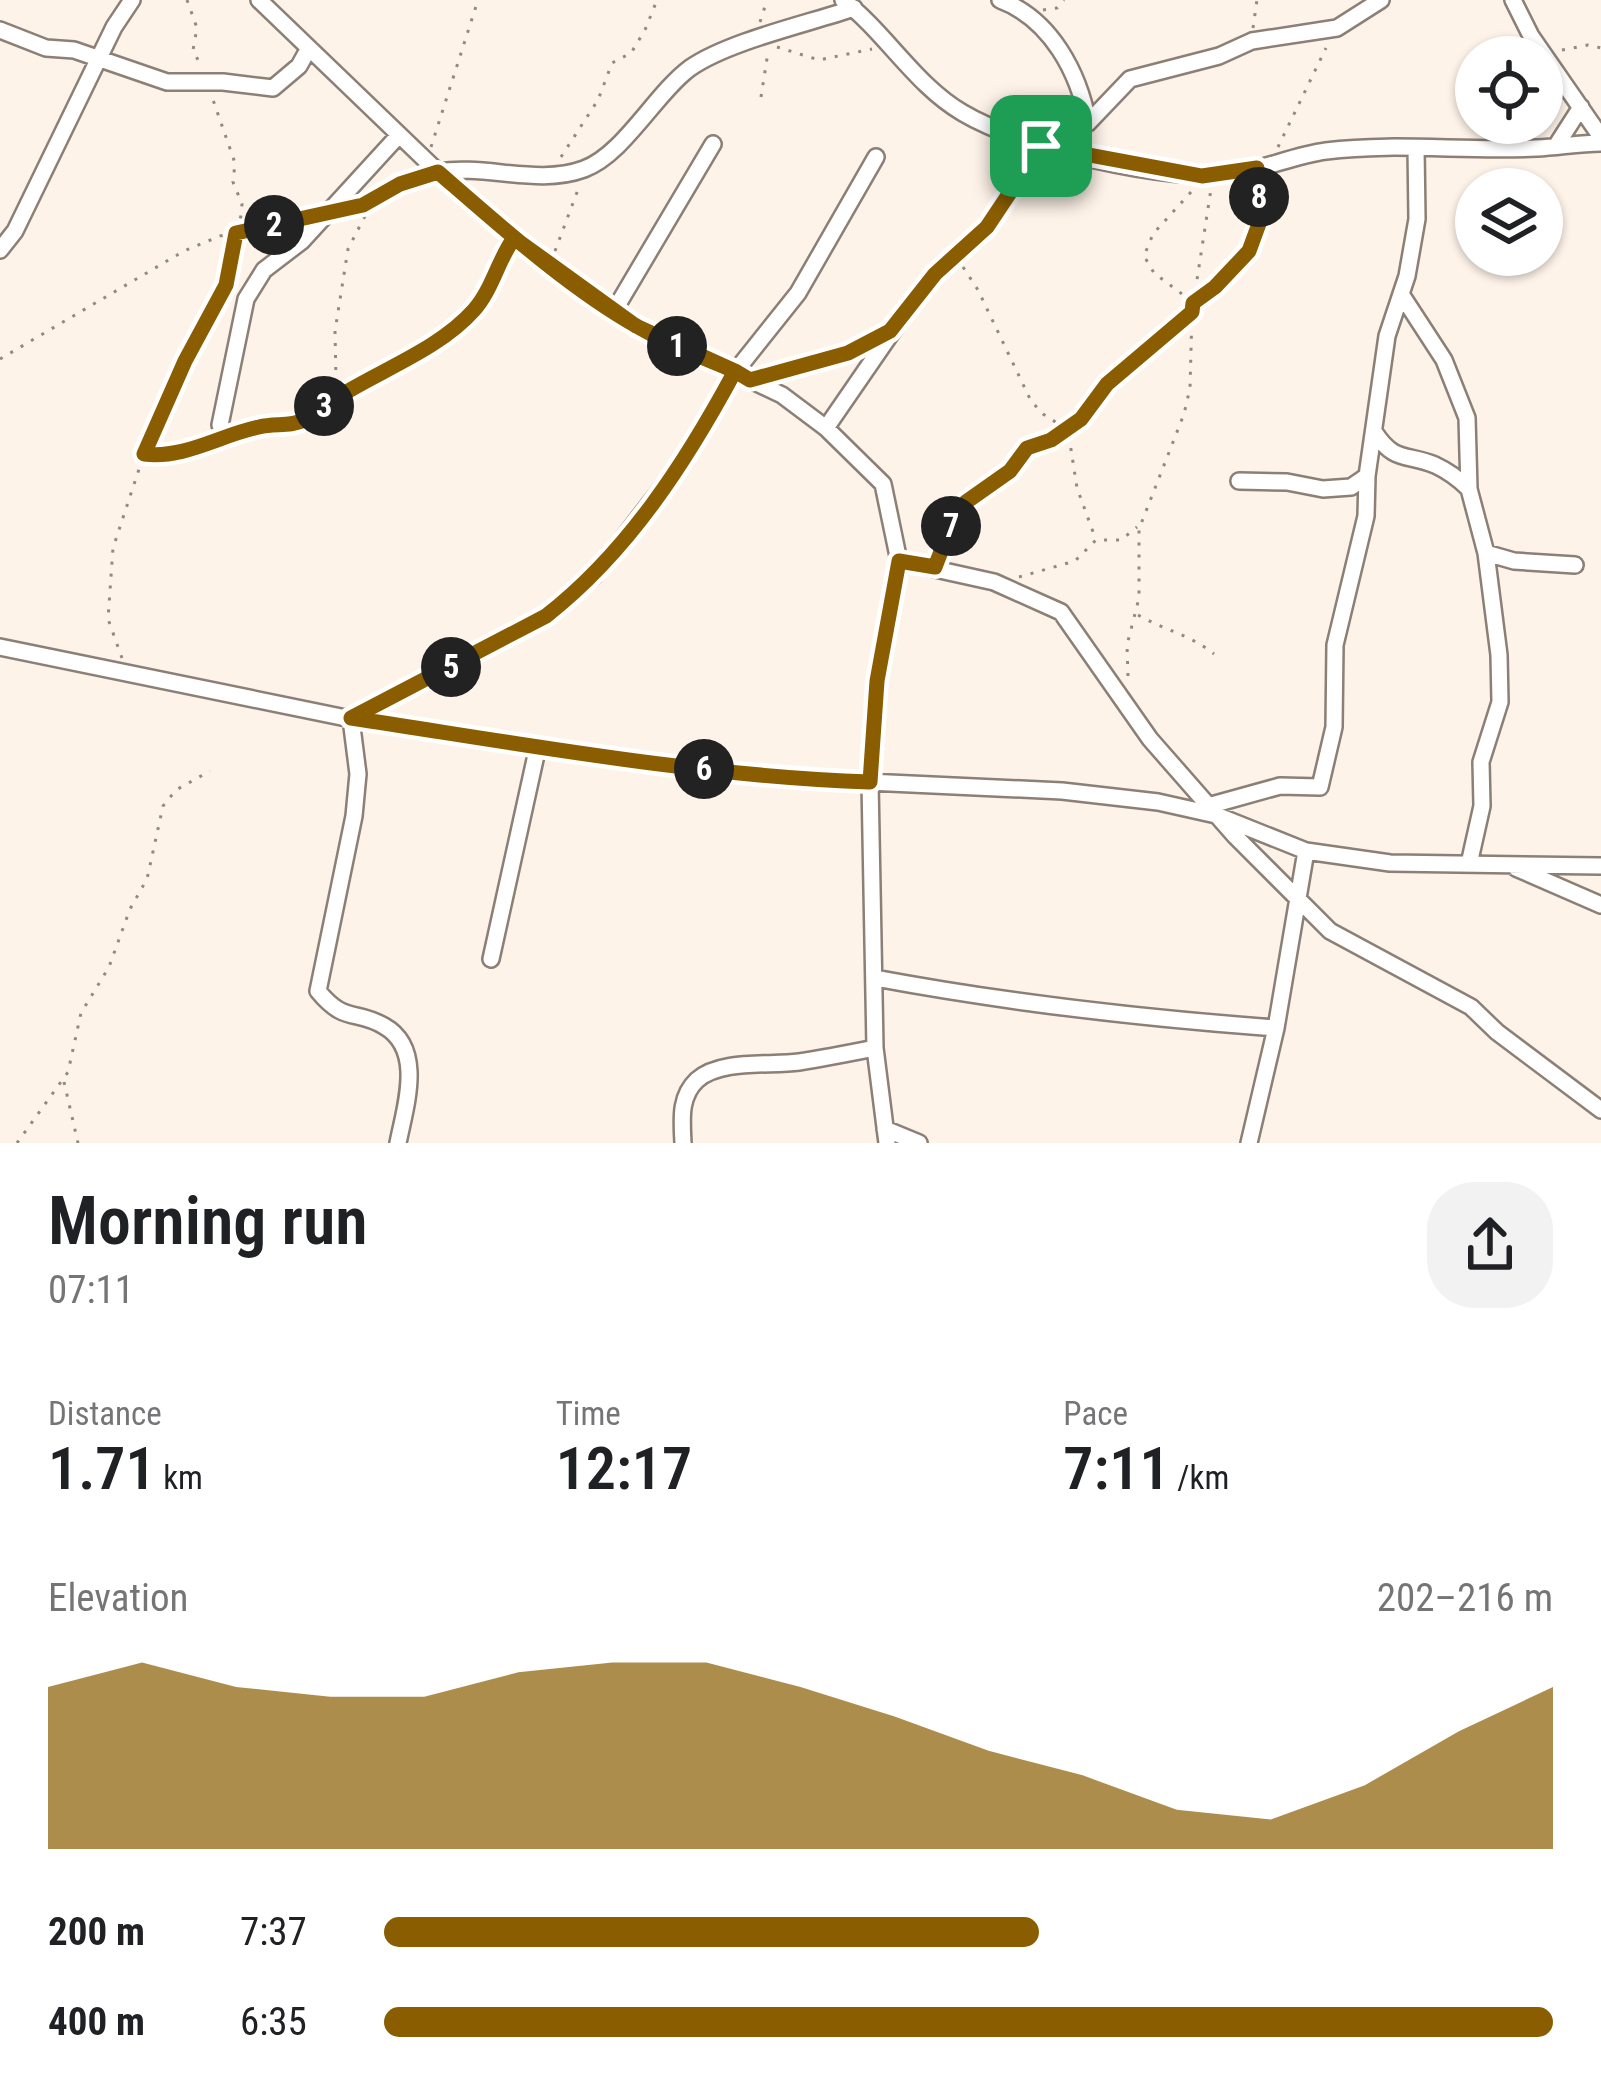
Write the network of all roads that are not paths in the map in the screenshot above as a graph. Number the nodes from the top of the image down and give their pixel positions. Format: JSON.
{"nodes":[{"id":1,"x":132,"y":0,"type":"edge"},
{"id":2,"x":259,"y":0,"type":"edge"},
{"id":3,"x":1000,"y":0,"type":"edge"},
{"id":4,"x":1381,"y":0,"type":"edge"},
{"id":5,"x":1513,"y":0,"type":"edge"},
{"id":6,"x":849,"y":4,"type":"edge"},
{"id":7,"x":0,"y":30,"type":"edge"},
{"id":8,"x":309,"y":48,"type":"junction"},
{"id":9,"x":100,"y":61,"type":"junction"},
{"id":10,"x":1581,"y":107,"type":"junction"},
{"id":11,"x":1088,"y":123,"type":"junction"},
{"id":12,"x":399,"y":135,"type":"junction"},
{"id":13,"x":1601,"y":140,"type":"edge"},
{"id":14,"x":713,"y":144,"type":"dead end"},
{"id":15,"x":1041,"y":146,"type":"junction"},
{"id":16,"x":1556,"y":146,"type":"junction"},
{"id":17,"x":1416,"y":148,"type":"junction"},
{"id":18,"x":876,"y":157,"type":"dead end"},
{"id":19,"x":433,"y":167,"type":"junction"},
{"id":20,"x":0,"y":250,"type":"edge"},
{"id":21,"x":1401,"y":294,"type":"junction"},
{"id":22,"x":614,"y":311,"type":"junction"},
{"id":23,"x":890,"y":331,"type":"junction"},
{"id":24,"x":742,"y":376,"type":"junction"},
{"id":25,"x":220,"y":425,"type":"dead end"},
{"id":26,"x":826,"y":428,"type":"junction"},
{"id":27,"x":1375,"y":433,"type":"junction"},
{"id":28,"x":1367,"y":476,"type":"junction"},
{"id":29,"x":1239,"y":481,"type":"dead end"},
{"id":30,"x":1469,"y":489,"type":"junction"},
{"id":31,"x":1486,"y":554,"type":"junction"},
{"id":32,"x":899,"y":561,"type":"junction"},
{"id":33,"x":1575,"y":565,"type":"dead end"},
{"id":34,"x":0,"y":646,"type":"edge"},
{"id":35,"x":351,"y":718,"type":"junction"},
{"id":36,"x":538,"y":746,"type":"junction"},
{"id":37,"x":870,"y":782,"type":"junction"},
{"id":38,"x":1212,"y":810,"type":"junction"},
{"id":39,"x":1306,"y":851,"type":"junction"},
{"id":40,"x":1469,"y":864,"type":"junction"},
{"id":41,"x":1508,"y":865,"type":"junction"},
{"id":42,"x":1601,"y":866,"type":"edge"},
{"id":43,"x":1298,"y":900,"type":"junction"},
{"id":44,"x":1601,"y":905,"type":"edge"},
{"id":45,"x":491,"y":959,"type":"dead end"},
{"id":46,"x":875,"y":978,"type":"junction"},
{"id":47,"x":1276,"y":1028,"type":"junction"},
{"id":48,"x":875,"y":1048,"type":"junction"},
{"id":49,"x":1601,"y":1110,"type":"edge"},
{"id":50,"x":886,"y":1136,"type":"edge"},
{"id":51,"x":398,"y":1143,"type":"edge"},
{"id":52,"x":683,"y":1143,"type":"edge"},
{"id":53,"x":919,"y":1143,"type":"edge"},
{"id":54,"x":1249,"y":1143,"type":"edge"}],
"edges":[{"from":1,"to":9,"type":"street"},
{"from":2,"to":8,"type":"street"},
{"from":3,"to":11,"type":"street"},
{"from":4,"to":11,"type":"street"},
{"from":5,"to":10,"type":"street"},
{"from":6,"to":15,"type":"street"},
{"from":6,"to":19,"type":"street"},
{"from":7,"to":9,"type":"street"},
{"from":8,"to":9,"type":"street"},
{"from":8,"to":12,"type":"street"},
{"from":9,"to":20,"type":"street"},
{"from":10,"to":13,"type":"street"},
{"from":10,"to":16,"type":"street"},
{"from":11,"to":15,"type":"street"},
{"from":12,"to":19,"type":"street"},
{"from":12,"to":25,"type":"street"},
{"from":13,"to":16,"type":"street"},
{"from":14,"to":22,"type":"street"},
{"from":15,"to":17,"type":"street"},
{"from":15,"to":23,"type":"street"},
{"from":16,"to":17,"type":"street"},
{"from":17,"to":21,"type":"street"},
{"from":18,"to":24,"type":"street"},
{"from":19,"to":22,"type":"street"},
{"from":21,"to":27,"type":"street"},
{"from":21,"to":30,"type":"street"},
{"from":22,"to":24,"type":"street"},
{"from":23,"to":24,"type":"street"},
{"from":23,"to":26,"type":"street"},
{"from":24,"to":26,"type":"street"},
{"from":24,"to":35,"type":"street"},
{"from":26,"to":32,"type":"street"},
{"from":27,"to":28,"type":"street"},
{"from":27,"to":30,"type":"street"},
{"from":28,"to":29,"type":"street"},
{"from":28,"to":38,"type":"street"},
{"from":30,"to":31,"type":"street"},
{"from":31,"to":33,"type":"street"},
{"from":31,"to":40,"type":"street"},
{"from":32,"to":37,"type":"street"},
{"from":32,"to":38,"type":"street"},
{"from":34,"to":35,"type":"street"},
{"from":35,"to":36,"type":"street"},
{"from":35,"to":51,"type":"street"},
{"from":36,"to":37,"type":"street"},
{"from":36,"to":45,"type":"street"},
{"from":37,"to":38,"type":"street"},
{"from":37,"to":46,"type":"street"},
{"from":38,"to":39,"type":"street"},
{"from":38,"to":43,"type":"street"},
{"from":39,"to":40,"type":"street"},
{"from":39,"to":43,"type":"street"},
{"from":40,"to":41,"type":"street"},
{"from":41,"to":42,"type":"street"},
{"from":41,"to":44,"type":"street"},
{"from":43,"to":47,"type":"street"},
{"from":43,"to":49,"type":"street"},
{"from":46,"to":47,"type":"street"},
{"from":46,"to":48,"type":"street"},
{"from":47,"to":54,"type":"street"},
{"from":48,"to":50,"type":"street"},
{"from":48,"to":52,"type":"street"},
{"from":50,"to":53,"type":"street"}]}
